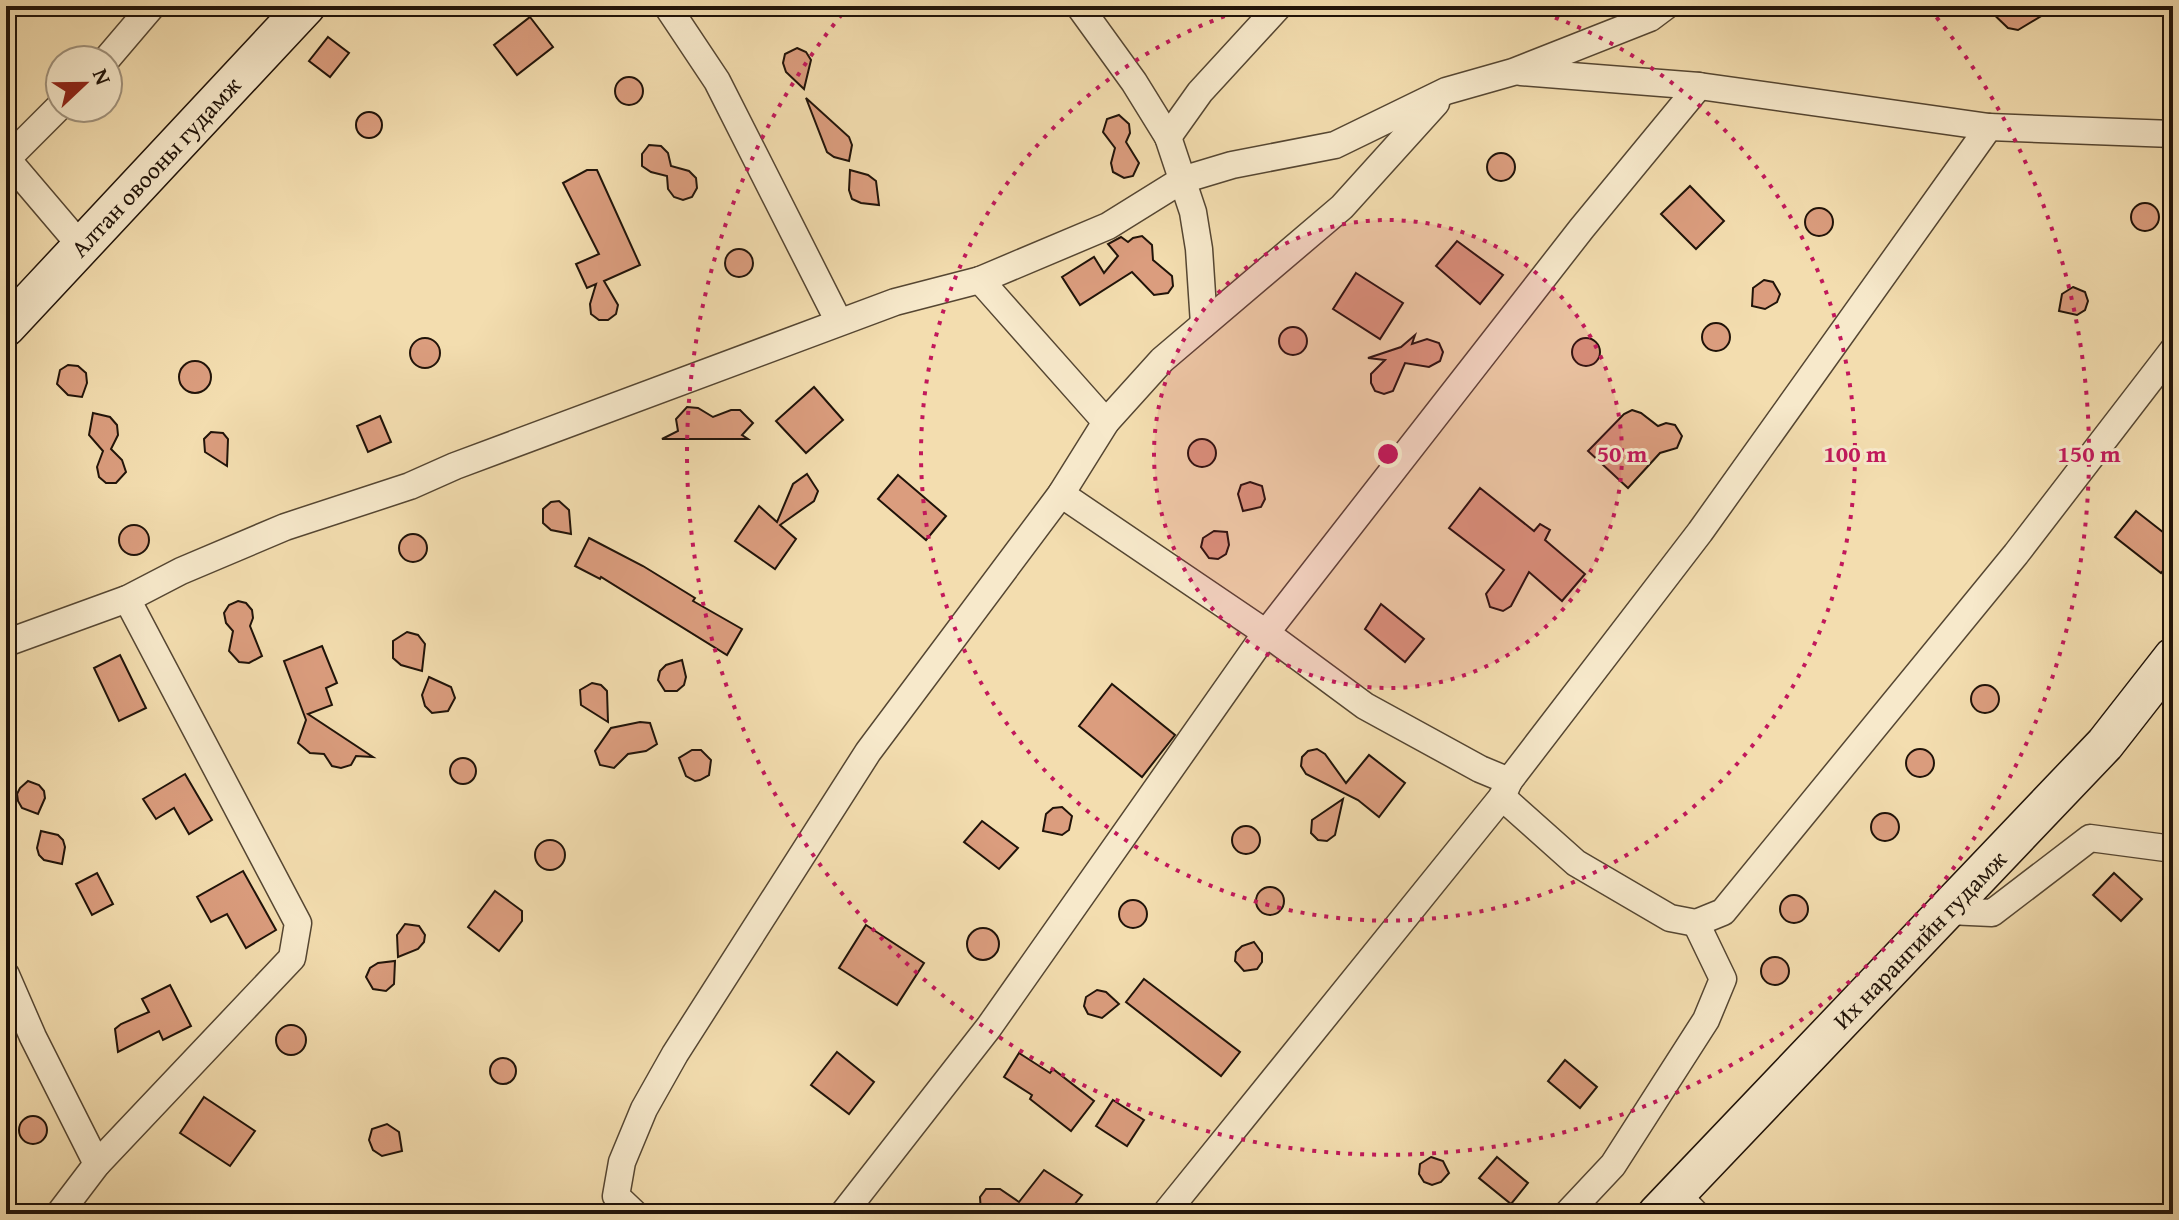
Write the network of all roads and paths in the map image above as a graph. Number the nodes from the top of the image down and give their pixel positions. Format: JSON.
{"nodes":[{"id":1,"x":152,"y":6,"type":"edge"},
{"id":2,"x":306,"y":6,"type":"edge"},
{"id":3,"x":667,"y":6,"type":"edge"},
{"id":4,"x":1079,"y":6,"type":"edge"},
{"id":5,"x":1279,"y":6,"type":"edge"},
{"id":6,"x":1666,"y":6,"type":"edge"},
{"id":7,"x":120,"y":44,"type":"edge"},
{"id":8,"x":1513,"y":72,"type":"junction"},
{"id":9,"x":1699,"y":86,"type":"junction"},
{"id":10,"x":1446,"y":91,"type":"junction"},
{"id":11,"x":44,"y":122,"type":"edge"},
{"id":12,"x":1989,"y":127,"type":"junction"},
{"id":13,"x":2173,"y":134,"type":"edge"},
{"id":14,"x":1168,"y":137,"type":"junction"},
{"id":15,"x":1182,"y":180,"type":"junction"},
{"id":16,"x":81,"y":246,"type":"junction"},
{"id":17,"x":980,"y":280,"type":"junction"},
{"id":18,"x":839,"y":322,"type":"junction"},
{"id":19,"x":1204,"y":324,"type":"junction"},
{"id":20,"x":6,"y":327,"type":"edge"},
{"id":21,"x":2173,"y":350,"type":"edge"},
{"id":22,"x":1106,"y":422,"type":"junction"},
{"id":23,"x":1061,"y":494,"type":"junction"},
{"id":24,"x":127,"y":599,"type":"junction"},
{"id":25,"x":1266,"y":633,"type":"junction"},
{"id":26,"x":6,"y":643,"type":"edge"},
{"id":27,"x":2173,"y":657,"type":"edge"},
{"id":28,"x":1505,"y":789,"type":"junction"},
{"id":29,"x":2173,"y":849,"type":"edge"},
{"id":30,"x":1948,"y":911,"type":"junction"},
{"id":31,"x":1696,"y":923,"type":"junction"},
{"id":32,"x":6,"y":975,"type":"edge"},
{"id":33,"x":97,"y":1164,"type":"junction"},
{"id":34,"x":609,"y":1205,"type":"edge"},
{"id":35,"x":1677,"y":1207,"type":"edge"},
{"id":36,"x":59,"y":1214,"type":"edge"},
{"id":37,"x":635,"y":1214,"type":"edge"},
{"id":38,"x":843,"y":1214,"type":"edge"},
{"id":39,"x":1165,"y":1214,"type":"edge"},
{"id":40,"x":1567,"y":1214,"type":"edge"}],
"edges":[{"from":1,"to":7,"type":"street"},
{"from":2,"to":16,"type":"main road","name":"Алтан овооны гудамж"},
{"from":3,"to":18,"type":"street"},
{"from":4,"to":14,"type":"street"},
{"from":5,"to":14,"type":"street"},
{"from":6,"to":8,"type":"street"},
{"from":8,"to":9,"type":"street"},
{"from":8,"to":10,"type":"street"},
{"from":9,"to":12,"type":"street"},
{"from":9,"to":25,"type":"street"},
{"from":10,"to":15,"type":"street"},
{"from":10,"to":19,"type":"street"},
{"from":11,"to":16,"type":"street"},
{"from":12,"to":13,"type":"street"},
{"from":12,"to":28,"type":"street"},
{"from":14,"to":15,"type":"street"},
{"from":15,"to":17,"type":"street"},
{"from":15,"to":19,"type":"street"},
{"from":16,"to":20,"type":"main road","name":"Алтан овооны гудамж"},
{"from":17,"to":18,"type":"street"},
{"from":17,"to":22,"type":"street"},
{"from":18,"to":24,"type":"street"},
{"from":19,"to":22,"type":"street"},
{"from":21,"to":31,"type":"street"},
{"from":22,"to":23,"type":"street"},
{"from":23,"to":25,"type":"street"},
{"from":23,"to":34,"type":"street"},
{"from":24,"to":26,"type":"street"},
{"from":24,"to":33,"type":"street"},
{"from":25,"to":28,"type":"street"},
{"from":25,"to":38,"type":"street"},
{"from":27,"to":30,"type":"main road","name":"Их нарангийн гудамж"},
{"from":28,"to":31,"type":"street"},
{"from":28,"to":39,"type":"street"},
{"from":29,"to":30,"type":"street"},
{"from":30,"to":35,"type":"main road","name":"Их нарангийн гудамж"},
{"from":31,"to":40,"type":"street"},
{"from":32,"to":33,"type":"street"},
{"from":33,"to":36,"type":"street"},
{"from":34,"to":37,"type":"street"}]}
